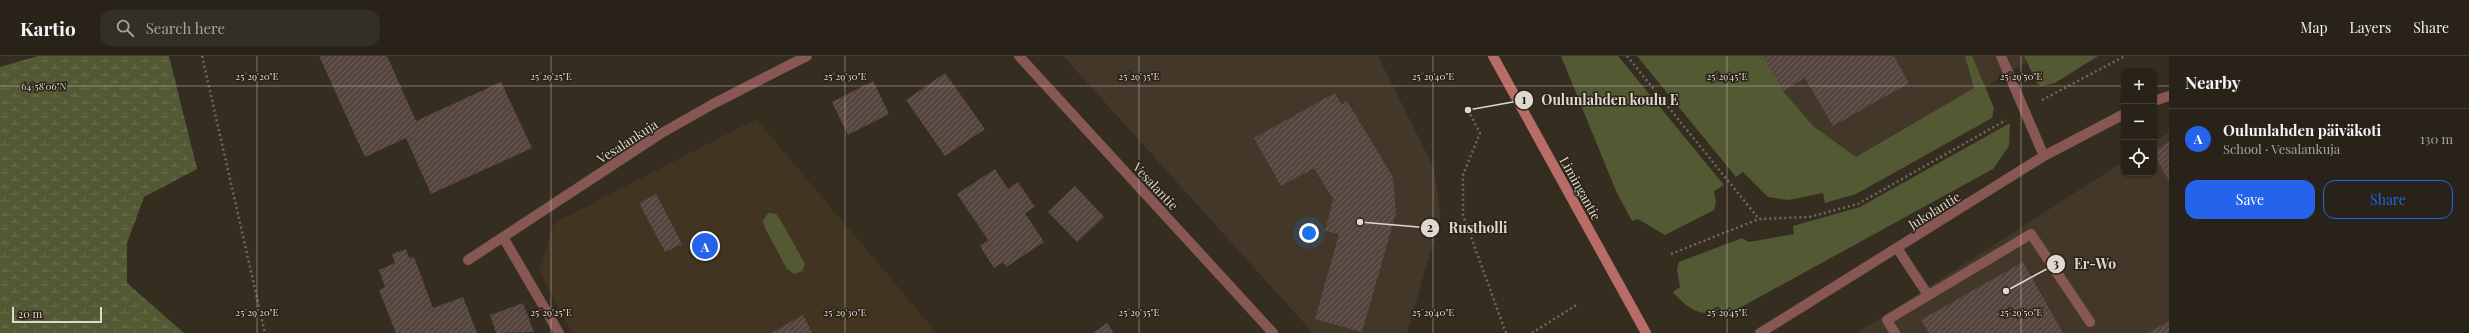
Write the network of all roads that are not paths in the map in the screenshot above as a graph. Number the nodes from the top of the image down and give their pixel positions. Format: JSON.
{"nodes":[{"id":1,"x":807,"y":56,"type":"edge"},
{"id":2,"x":1019,"y":56,"type":"edge"},
{"id":3,"x":1493,"y":56,"type":"edge"},
{"id":4,"x":2001,"y":56,"type":"edge"},
{"id":5,"x":2169,"y":96,"type":"edge"},
{"id":6,"x":2157,"y":100,"type":"edge"},
{"id":7,"x":2121,"y":116,"type":"edge"},
{"id":8,"x":2044,"y":156,"type":"junction"},
{"id":9,"x":503,"y":237,"type":"junction"},
{"id":10,"x":1897,"y":248,"type":"junction"},
{"id":11,"x":468,"y":260,"type":"dead end"},
{"id":12,"x":1928,"y":295,"type":"junction"},
{"id":13,"x":2090,"y":322,"type":"dead end"},
{"id":14,"x":559,"y":333,"type":"edge"},
{"id":15,"x":1273,"y":333,"type":"edge"},
{"id":16,"x":1646,"y":333,"type":"edge"},
{"id":17,"x":1760,"y":333,"type":"edge"},
{"id":18,"x":1895,"y":333,"type":"edge"}],
"edges":[{"from":1,"to":9,"type":"street","name":"Vesalankuja"},
{"from":2,"to":15,"type":"street","name":"Vesalantie"},
{"from":3,"to":16,"type":"main road","name":"Limingantie"},
{"from":4,"to":8,"type":"street"},
{"from":5,"to":6,"type":"street"},
{"from":7,"to":8,"type":"street","name":"Jukolantie"},
{"from":8,"to":10,"type":"street","name":"Jukolantie"},
{"from":9,"to":11,"type":"street","name":"Vesalankuja"},
{"from":9,"to":14,"type":"street"},
{"from":10,"to":12,"type":"street"},
{"from":10,"to":17,"type":"street","name":"Jukolantie"},
{"from":12,"to":13,"type":"street"},
{"from":12,"to":18,"type":"street"}]}
